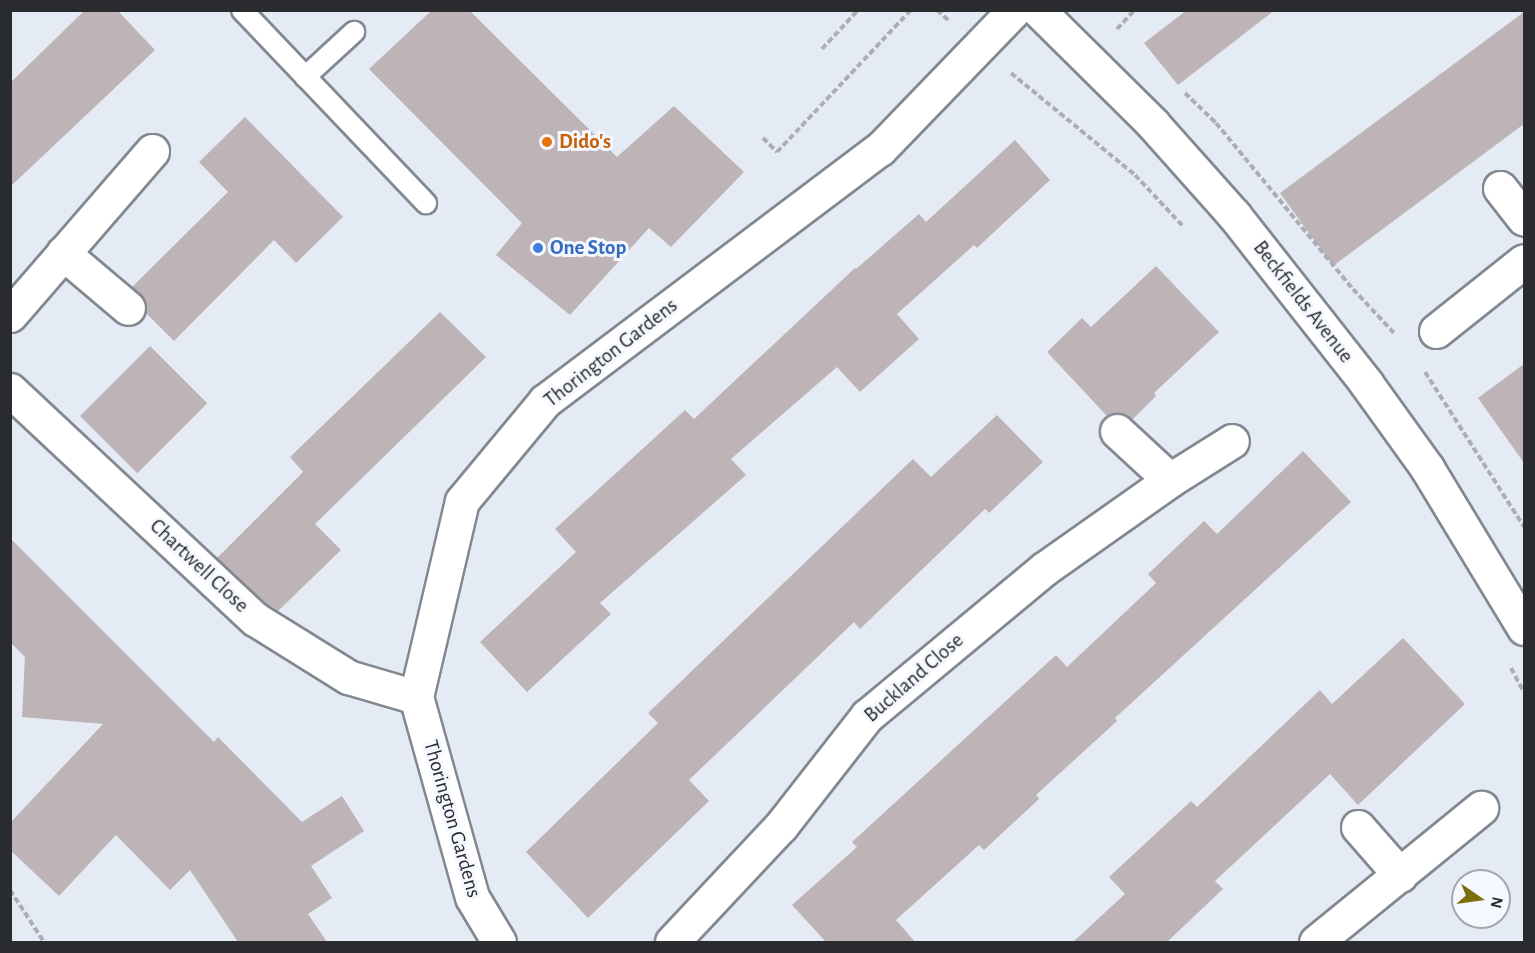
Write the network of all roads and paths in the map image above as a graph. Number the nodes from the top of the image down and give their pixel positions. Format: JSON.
{"nodes":[{"id":1,"x":242,"y":10,"type":"edge"},
{"id":2,"x":858,"y":10,"type":"edge"},
{"id":3,"x":903,"y":10,"type":"edge"},
{"id":4,"x":937,"y":10,"type":"edge"},
{"id":5,"x":1014,"y":10,"type":"edge"},
{"id":6,"x":1038,"y":10,"type":"edge"},
{"id":7,"x":910,"y":11,"type":"edge"},
{"id":8,"x":354,"y":33,"type":"dead end"},
{"id":9,"x":979,"y":47,"type":"junction"},
{"id":10,"x":822,"y":49,"type":"dead end"},
{"id":11,"x":305,"y":77,"type":"junction"},
{"id":12,"x":763,"y":138,"type":"dead end"},
{"id":13,"x":152,"y":151,"type":"dead end"},
{"id":14,"x":1500,"y":188,"type":"dead end"},
{"id":15,"x":426,"y":203,"type":"dead end"},
{"id":16,"x":1524,"y":219,"type":"edge"},
{"id":17,"x":1184,"y":226,"type":"dead end"},
{"id":18,"x":63,"y":253,"type":"junction"},
{"id":19,"x":1524,"y":261,"type":"edge"},
{"id":20,"x":128,"y":308,"type":"dead end"},
{"id":21,"x":10,"y":315,"type":"edge"},
{"id":22,"x":1436,"y":331,"type":"dead end"},
{"id":23,"x":10,"y":390,"type":"edge"},
{"id":24,"x":1117,"y":431,"type":"dead end"},
{"id":25,"x":1232,"y":441,"type":"dead end"},
{"id":26,"x":1170,"y":480,"type":"junction"},
{"id":27,"x":1524,"y":628,"type":"edge"},
{"id":28,"x":1508,"y":662,"type":"dead end"},
{"id":29,"x":1524,"y":692,"type":"edge"},
{"id":30,"x":416,"y":697,"type":"junction"},
{"id":31,"x":1481,"y":808,"type":"dead end"},
{"id":32,"x":1358,"y":827,"type":"dead end"},
{"id":33,"x":1400,"y":875,"type":"junction"},
{"id":34,"x":10,"y":890,"type":"edge"},
{"id":35,"x":44,"y":942,"type":"edge"},
{"id":36,"x":499,"y":942,"type":"edge"},
{"id":37,"x":672,"y":942,"type":"edge"},
{"id":38,"x":1316,"y":942,"type":"edge"}],
"edges":[{"from":1,"to":11,"type":"lane"},
{"from":2,"to":10,"type":"path"},
{"from":3,"to":7,"type":"path"},
{"from":4,"to":9,"type":"path"},
{"from":5,"to":9,"type":"street","name":"Thorington Gardens"},
{"from":6,"to":27,"type":"street","name":"Beckfields Avenue"},
{"from":7,"to":12,"type":"path"},
{"from":8,"to":11,"type":"lane"},
{"from":9,"to":17,"type":"path"},
{"from":9,"to":30,"type":"street","name":"Thorington Gardens"},
{"from":11,"to":15,"type":"lane"},
{"from":13,"to":18,"type":"street"},
{"from":14,"to":16,"type":"street"},
{"from":18,"to":20,"type":"street"},
{"from":18,"to":21,"type":"street"},
{"from":19,"to":22,"type":"street"},
{"from":23,"to":30,"type":"street","name":"Chartwell Close"},
{"from":24,"to":26,"type":"street"},
{"from":25,"to":26,"type":"street","name":"Buckland Close"},
{"from":26,"to":37,"type":"street","name":"Buckland Close"},
{"from":28,"to":29,"type":"path"},
{"from":30,"to":36,"type":"street","name":"Thorington Gardens"},
{"from":31,"to":33,"type":"street"},
{"from":32,"to":33,"type":"street"},
{"from":33,"to":38,"type":"street"},
{"from":34,"to":35,"type":"path"}]}
